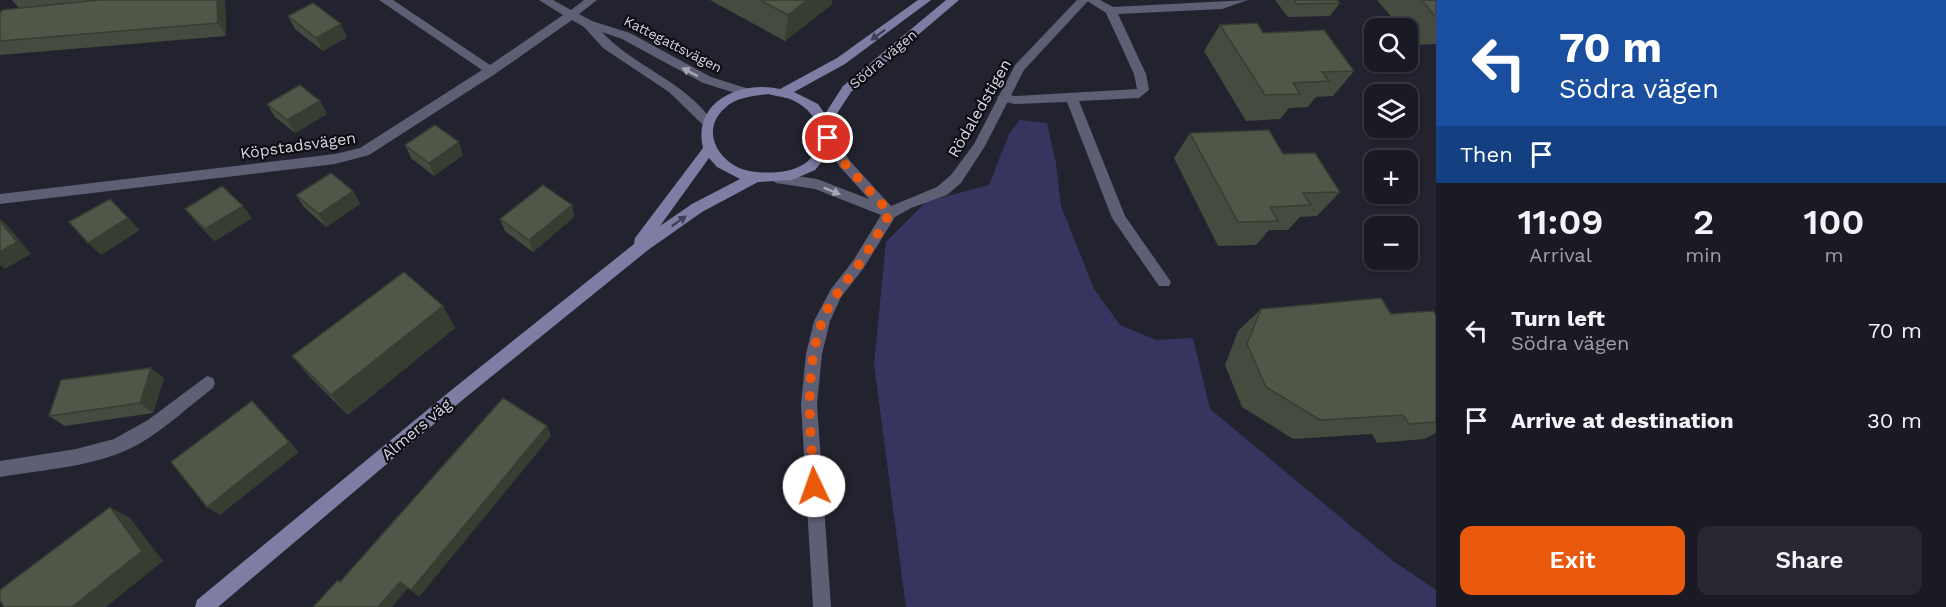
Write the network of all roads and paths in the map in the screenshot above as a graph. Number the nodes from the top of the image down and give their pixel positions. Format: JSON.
{"nodes":[{"id":1,"x":385,"y":0,"type":"edge"},
{"id":2,"x":545,"y":0,"type":"edge"},
{"id":3,"x":591,"y":0,"type":"edge"},
{"id":4,"x":925,"y":0,"type":"edge"},
{"id":5,"x":953,"y":0,"type":"edge"},
{"id":6,"x":1083,"y":0,"type":"edge"},
{"id":7,"x":1092,"y":0,"type":"edge"},
{"id":8,"x":1242,"y":0,"type":"edge"},
{"id":9,"x":1112,"y":11,"type":"junction"},
{"id":10,"x":570,"y":15,"type":"junction"},
{"id":11,"x":588,"y":24,"type":"junction"},
{"id":12,"x":491,"y":71,"type":"junction"},
{"id":13,"x":744,"y":92,"type":"junction"},
{"id":14,"x":784,"y":92,"type":"junction"},
{"id":15,"x":1003,"y":97,"type":"junction"},
{"id":16,"x":1071,"y":98,"type":"junction"},
{"id":17,"x":706,"y":121,"type":"junction"},
{"id":18,"x":828,"y":133,"type":"junction"},
{"id":19,"x":709,"y":149,"type":"junction"},
{"id":20,"x":754,"y":177,"type":"junction"},
{"id":21,"x":776,"y":178,"type":"junction"},
{"id":22,"x":0,"y":199,"type":"edge"},
{"id":23,"x":890,"y":213,"type":"junction"},
{"id":24,"x":631,"y":254,"type":"junction"},
{"id":25,"x":1164,"y":282,"type":"dead end"},
{"id":26,"x":207,"y":383,"type":"dead end"},
{"id":27,"x":0,"y":468,"type":"edge"},
{"id":28,"x":204,"y":607,"type":"edge"},
{"id":29,"x":822,"y":607,"type":"edge"}],
"edges":[{"from":1,"to":12,"type":"street"},
{"from":2,"to":10,"type":"street","name":"Kattegattsvägen"},
{"from":3,"to":10,"type":"street","name":"Köpstadsvägen"},
{"from":4,"to":14,"type":"street","name":"Södra vägen","one_way":true},
{"from":5,"to":18,"type":"street","name":"Södra vägen"},
{"from":6,"to":15,"type":"street","name":"Rödaledstigen"},
{"from":7,"to":9,"type":"street"},
{"from":8,"to":9,"type":"street"},
{"from":9,"to":16,"type":"street"},
{"from":10,"to":11,"type":"street","name":"Kattegattsvägen"},
{"from":10,"to":12,"type":"street","name":"Köpstadsvägen"},
{"from":13,"to":11,"type":"street","name":"Kattegattsvägen","one_way":true},
{"from":11,"to":17,"type":"street","name":"Kattegattsvägen"},
{"from":12,"to":22,"type":"street","name":"Köpstadsvägen"},
{"from":13,"to":14,"type":"street"},
{"from":13,"to":17,"type":"street"},
{"from":14,"to":18,"type":"street"},
{"from":15,"to":16,"type":"street"},
{"from":15,"to":23,"type":"street","name":"Rödaledstigen"},
{"from":16,"to":25,"type":"street"},
{"from":17,"to":19,"type":"street"},
{"from":18,"to":21,"type":"street"},
{"from":18,"to":23,"type":"street"},
{"from":19,"to":20,"type":"street"},
{"from":19,"to":24,"type":"street","name":"Almers väg"},
{"from":20,"to":21,"type":"street"},
{"from":24,"to":20,"type":"street","name":"Almers väg","one_way":true},
{"from":21,"to":23,"type":"street","one_way":true},
{"from":23,"to":29,"type":"street"},
{"from":24,"to":28,"type":"street","name":"Almers väg"},
{"from":26,"to":27,"type":"street"}]}
